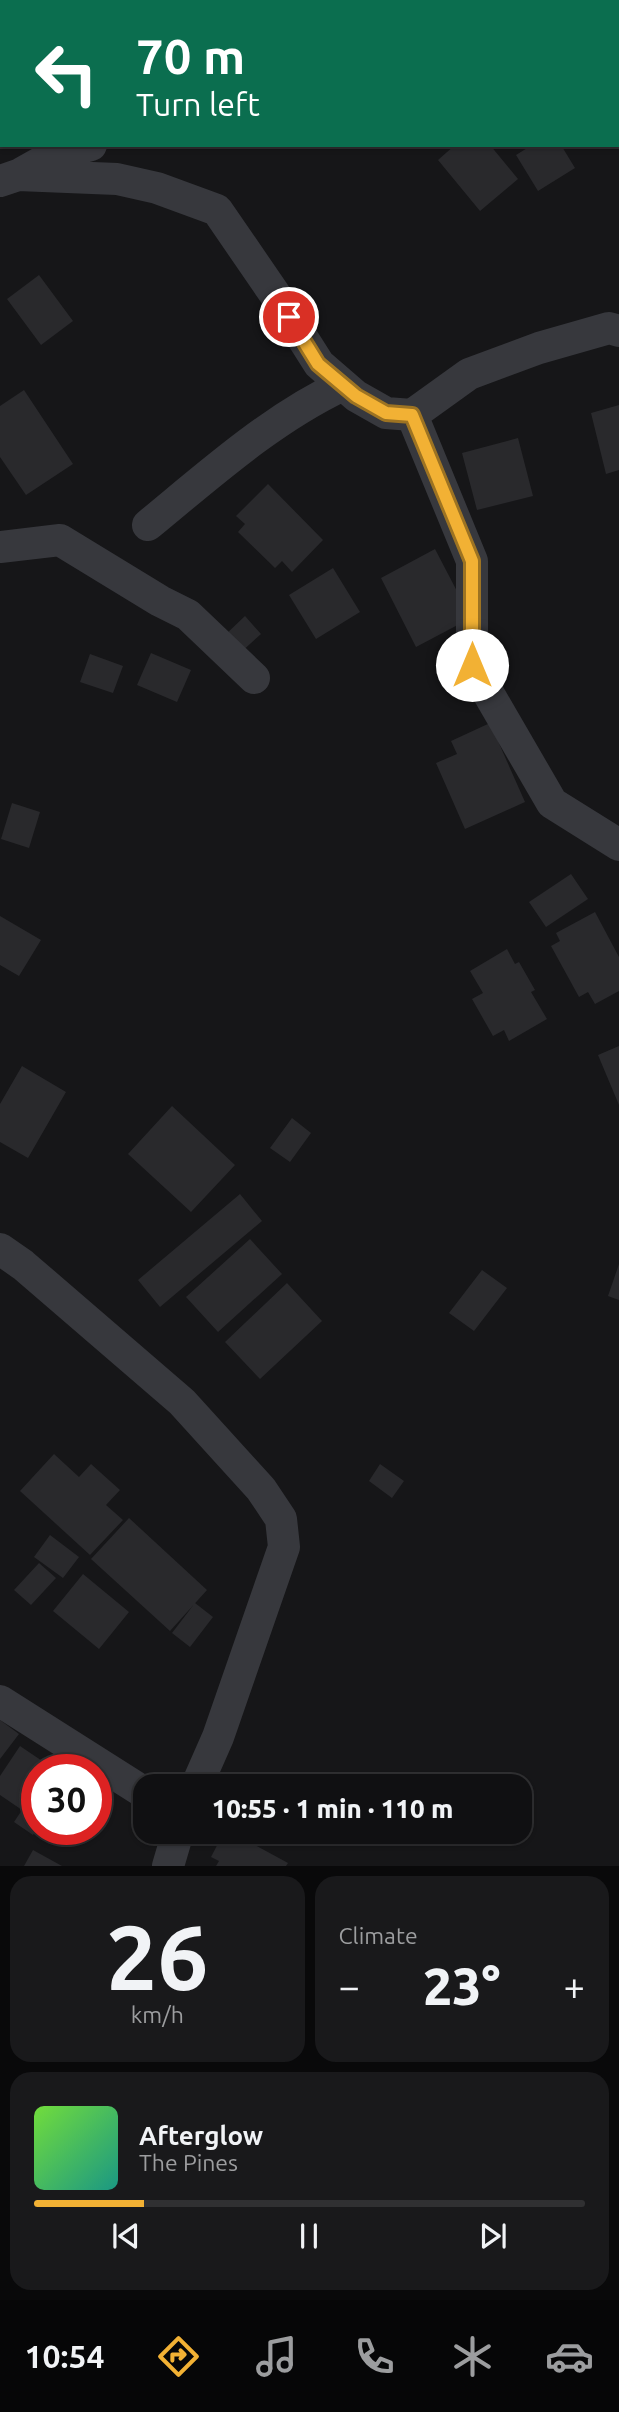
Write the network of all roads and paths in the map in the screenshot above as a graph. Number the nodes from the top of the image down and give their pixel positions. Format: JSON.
{"nodes":[{"id":1,"x":84,"y":147,"type":"edge"},
{"id":2,"x":9,"y":178,"type":"edge"},
{"id":3,"x":619,"y":331,"type":"edge"},
{"id":4,"x":343,"y":385,"type":"junction"},
{"id":5,"x":412,"y":415,"type":"junction"},
{"id":6,"x":148,"y":524,"type":"dead end"},
{"id":7,"x":0,"y":547,"type":"edge"},
{"id":8,"x":254,"y":678,"type":"dead end"},
{"id":9,"x":619,"y":845,"type":"edge"},
{"id":10,"x":0,"y":1249,"type":"edge"},
{"id":11,"x":0,"y":1701,"type":"edge"},
{"id":12,"x":202,"y":1774,"type":"edge"},
{"id":13,"x":133,"y":1785,"type":"edge"},
{"id":14,"x":174,"y":1844,"type":"edge"},
{"id":15,"x":168,"y":1866,"type":"edge"}],
"edges":[{"from":1,"to":2,"type":"street"},
{"from":2,"to":4,"type":"street"},
{"from":3,"to":5,"type":"street"},
{"from":4,"to":5,"type":"street"},
{"from":4,"to":6,"type":"street"},
{"from":5,"to":9,"type":"street"},
{"from":7,"to":8,"type":"street"},
{"from":10,"to":12,"type":"street"},
{"from":11,"to":13,"type":"street"},
{"from":14,"to":15,"type":"street"}]}
